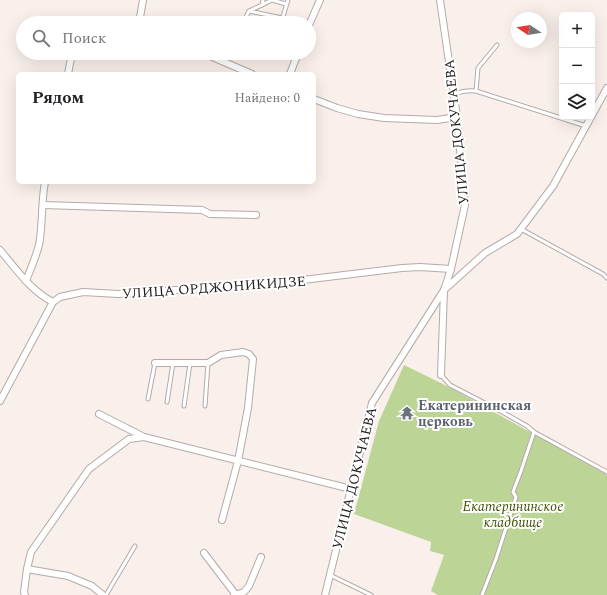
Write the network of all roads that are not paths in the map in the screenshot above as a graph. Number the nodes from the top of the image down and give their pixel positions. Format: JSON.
{"nodes":[{"id":1,"x":143,"y":0,"type":"edge"},
{"id":2,"x":263,"y":0,"type":"edge"},
{"id":3,"x":288,"y":0,"type":"edge"},
{"id":4,"x":320,"y":0,"type":"edge"},
{"id":5,"x":440,"y":0,"type":"edge"},
{"id":6,"x":286,"y":4,"type":"junction"},
{"id":7,"x":262,"y":5,"type":"junction"},
{"id":8,"x":249,"y":11,"type":"junction"},
{"id":9,"x":140,"y":16,"type":"edge"},
{"id":10,"x":246,"y":16,"type":"edge"},
{"id":11,"x":273,"y":16,"type":"edge"},
{"id":12,"x":283,"y":16,"type":"edge"},
{"id":13,"x":313,"y":16,"type":"edge"},
{"id":14,"x":497,"y":45,"type":"dead end"},
{"id":15,"x":71,"y":60,"type":"edge"},
{"id":16,"x":219,"y":60,"type":"edge"},
{"id":17,"x":295,"y":60,"type":"edge"},
{"id":18,"x":68,"y":72,"type":"edge"},
{"id":19,"x":247,"y":72,"type":"edge"},
{"id":20,"x":291,"y":72,"type":"edge"},
{"id":21,"x":607,"y":88,"type":"edge"},
{"id":22,"x":476,"y":91,"type":"junction"},
{"id":23,"x":454,"y":94,"type":"junction"},
{"id":24,"x":316,"y":100,"type":"edge"},
{"id":25,"x":595,"y":109,"type":"edge"},
{"id":26,"x":457,"y":117,"type":"junction"},
{"id":27,"x":589,"y":120,"type":"edge"},
{"id":28,"x":586,"y":126,"type":"junction"},
{"id":29,"x":45,"y":184,"type":"edge"},
{"id":30,"x":43,"y":205,"type":"junction"},
{"id":31,"x":256,"y":215,"type":"dead end"},
{"id":32,"x":521,"y":229,"type":"junction"},
{"id":33,"x":0,"y":250,"type":"edge"},
{"id":34,"x":451,"y":269,"type":"junction"},
{"id":35,"x":607,"y":278,"type":"edge"},
{"id":36,"x":26,"y":282,"type":"junction"},
{"id":37,"x":444,"y":290,"type":"junction"},
{"id":38,"x":53,"y":302,"type":"junction"},
{"id":39,"x":155,"y":362,"type":"joint"},
{"id":40,"x":173,"y":363,"type":"junction"},
{"id":41,"x":190,"y":363,"type":"junction"},
{"id":42,"x":208,"y":363,"type":"junction"},
{"id":43,"x":441,"y":375,"type":"joint"},
{"id":44,"x":148,"y":399,"type":"dead end"},
{"id":45,"x":0,"y":401,"type":"edge"},
{"id":46,"x":167,"y":402,"type":"dead end"},
{"id":47,"x":184,"y":406,"type":"dead end"},
{"id":48,"x":205,"y":406,"type":"dead end"},
{"id":49,"x":99,"y":414,"type":"dead end"},
{"id":50,"x":534,"y":432,"type":"junction"},
{"id":51,"x":144,"y":437,"type":"junction"},
{"id":52,"x":238,"y":461,"type":"junction"},
{"id":53,"x":607,"y":472,"type":"edge"},
{"id":54,"x":351,"y":489,"type":"junction"},
{"id":55,"x":222,"y":520,"type":"dead end"},
{"id":56,"x":135,"y":546,"type":"dead end"},
{"id":57,"x":204,"y":554,"type":"dead end"},
{"id":58,"x":261,"y":557,"type":"dead end"},
{"id":59,"x":27,"y":569,"type":"junction"},
{"id":60,"x":330,"y":575,"type":"junction"},
{"id":61,"x":25,"y":595,"type":"edge"},
{"id":62,"x":104,"y":595,"type":"edge"},
{"id":63,"x":234,"y":595,"type":"edge"},
{"id":64,"x":325,"y":595,"type":"edge"},
{"id":65,"x":371,"y":595,"type":"edge"},
{"id":66,"x":482,"y":595,"type":"edge"}],
"edges":[{"from":1,"to":9,"type":"street"},
{"from":2,"to":7,"type":"lane"},
{"from":3,"to":6,"type":"lane"},
{"from":4,"to":13,"type":"street"},
{"from":5,"to":23,"type":"street","name":"УЛИЦА ДОКУЧАЕВА"},
{"from":6,"to":7,"type":"lane"},
{"from":6,"to":12,"type":"lane"},
{"from":7,"to":8,"type":"lane"},
{"from":8,"to":10,"type":"lane"},
{"from":8,"to":11,"type":"lane"},
{"from":14,"to":22,"type":"lane"},
{"from":15,"to":18,"type":"street"},
{"from":16,"to":19,"type":"street"},
{"from":17,"to":20,"type":"street"},
{"from":21,"to":25,"type":"street"},
{"from":22,"to":23,"type":"lane"},
{"from":22,"to":28,"type":"lane"},
{"from":23,"to":26,"type":"street","name":"УЛИЦА ДОКУЧАЕВА"},
{"from":24,"to":26,"type":"street"},
{"from":26,"to":34,"type":"street","name":"УЛИЦА ДОКУЧАЕВА"},
{"from":27,"to":28,"type":"street"},
{"from":28,"to":32,"type":"street"},
{"from":29,"to":30,"type":"street"},
{"from":30,"to":31,"type":"street"},
{"from":30,"to":36,"type":"street"},
{"from":32,"to":35,"type":"lane"},
{"from":32,"to":37,"type":"street"},
{"from":33,"to":36,"type":"street"},
{"from":34,"to":37,"type":"street","name":"УЛИЦА ДОКУЧАЕВА"},
{"from":34,"to":38,"type":"street","name":"УЛИЦА ОРДЖОНИКИДЗЕ"},
{"from":36,"to":38,"type":"street"},
{"from":37,"to":43,"type":"street"},
{"from":37,"to":54,"type":"street","name":"УЛИЦА ДОКУЧАЕВА"},
{"from":38,"to":45,"type":"street"},
{"from":39,"to":40,"type":"street"},
{"from":39,"to":44,"type":"lane"},
{"from":40,"to":41,"type":"street"},
{"from":40,"to":46,"type":"lane"},
{"from":41,"to":42,"type":"street"},
{"from":41,"to":47,"type":"lane"},
{"from":42,"to":48,"type":"lane"},
{"from":42,"to":52,"type":"street"},
{"from":43,"to":50,"type":"lane"},
{"from":49,"to":51,"type":"street"},
{"from":50,"to":53,"type":"lane"},
{"from":50,"to":66,"type":"lane"},
{"from":51,"to":52,"type":"street"},
{"from":51,"to":59,"type":"street"},
{"from":52,"to":54,"type":"street"},
{"from":52,"to":55,"type":"street"},
{"from":54,"to":60,"type":"street","name":"УЛИЦА ДОКУЧАЕВА"},
{"from":56,"to":62,"type":"lane"},
{"from":57,"to":63,"type":"street"},
{"from":58,"to":63,"type":"street"},
{"from":59,"to":61,"type":"street"},
{"from":59,"to":62,"type":"street"},
{"from":60,"to":64,"type":"street","name":"УЛИЦА ДОКУЧАЕВА"},
{"from":60,"to":65,"type":"lane"}]}
